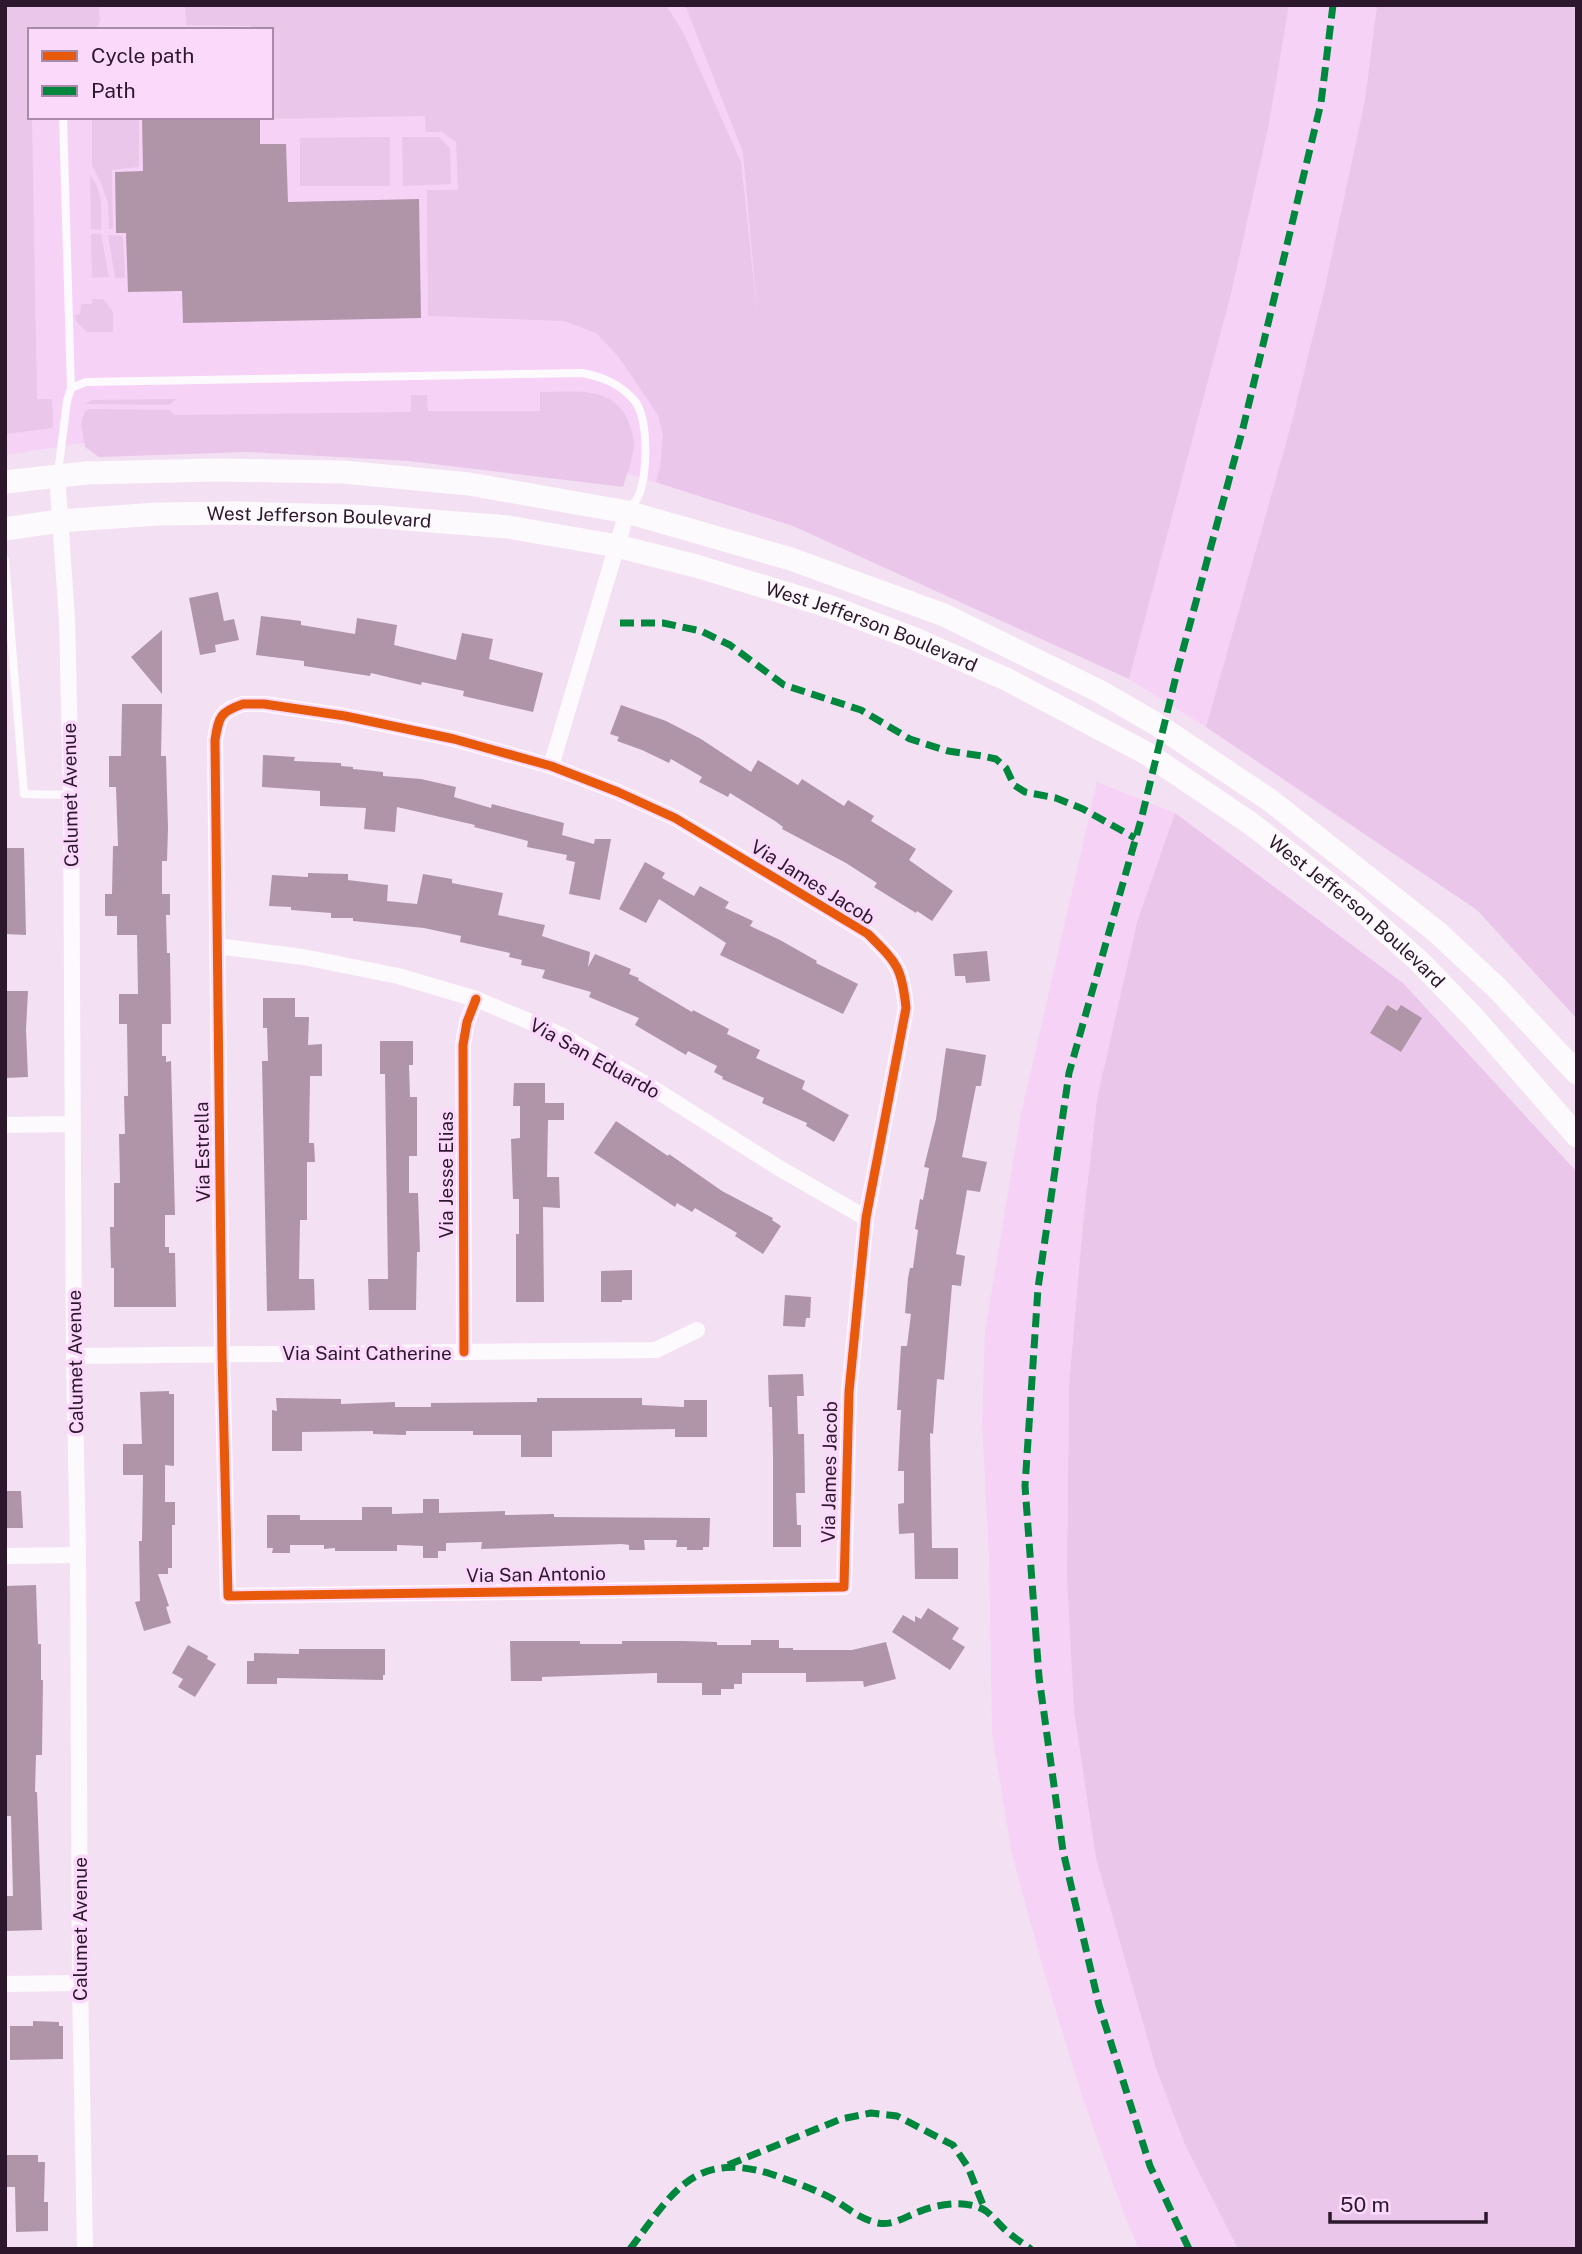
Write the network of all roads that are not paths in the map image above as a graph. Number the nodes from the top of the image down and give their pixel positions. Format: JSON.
{"nodes":[{"id":1,"x":63,"y":119,"type":"edge"},
{"id":2,"x":71,"y":388,"type":"junction"},
{"id":3,"x":58,"y":475,"type":"junction"},
{"id":4,"x":5,"y":482,"type":"edge"},
{"id":5,"x":626,"y":512,"type":"junction"},
{"id":6,"x":60,"y":521,"type":"junction"},
{"id":7,"x":5,"y":529,"type":"edge"},
{"id":8,"x":617,"y":546,"type":"junction"},
{"id":9,"x":5,"y":559,"type":"edge"},
{"id":10,"x":226,"y":710,"type":"joint"},
{"id":11,"x":551,"y":766,"type":"junction"},
{"id":12,"x":71,"y":795,"type":"junction"},
{"id":13,"x":1373,"y":880,"type":"junction"},
{"id":14,"x":1354,"y":903,"type":"junction"},
{"id":15,"x":217,"y":946,"type":"junction"},
{"id":16,"x":477,"y":999,"type":"junction"},
{"id":17,"x":1577,"y":1073,"type":"edge"},
{"id":18,"x":73,"y":1124,"type":"junction"},
{"id":19,"x":5,"y":1125,"type":"edge"},
{"id":20,"x":1577,"y":1136,"type":"edge"},
{"id":21,"x":866,"y":1217,"type":"junction"},
{"id":22,"x":697,"y":1330,"type":"dead end"},
{"id":23,"x":464,"y":1352,"type":"junction"},
{"id":24,"x":222,"y":1354,"type":"junction"},
{"id":25,"x":74,"y":1356,"type":"junction"},
{"id":26,"x":78,"y":1555,"type":"junction"},
{"id":27,"x":5,"y":1556,"type":"edge"},
{"id":28,"x":844,"y":1587,"type":"joint"},
{"id":29,"x":228,"y":1596,"type":"joint"},
{"id":30,"x":80,"y":1983,"type":"junction"},
{"id":31,"x":5,"y":1984,"type":"edge"},
{"id":32,"x":85,"y":2249,"type":"edge"}],
"edges":[{"from":1,"to":2,"type":"lane"},
{"from":2,"to":3,"type":"lane"},
{"from":2,"to":5,"type":"lane"},
{"from":3,"to":4,"type":"main road","name":"West Jefferson Boulevard"},
{"from":3,"to":5,"type":"main road","name":"West Jefferson Boulevard"},
{"from":3,"to":6,"type":"street","name":"Calumet Avenue"},
{"from":5,"to":8,"type":"street"},
{"from":5,"to":13,"type":"main road","name":"West Jefferson Boulevard"},
{"from":6,"to":7,"type":"main road","name":"West Jefferson Boulevard"},
{"from":6,"to":8,"type":"main road","name":"West Jefferson Boulevard"},
{"from":6,"to":12,"type":"street","name":"Calumet Avenue"},
{"from":8,"to":11,"type":"street"},
{"from":8,"to":14,"type":"main road","name":"West Jefferson Boulevard"},
{"from":9,"to":12,"type":"lane"},
{"from":10,"to":11,"type":"street","name":"Via James Jacob"},
{"from":10,"to":15,"type":"street","name":"Via Estrella"},
{"from":11,"to":21,"type":"street","name":"Via James Jacob"},
{"from":12,"to":18,"type":"street","name":"Calumet Avenue"},
{"from":13,"to":14,"type":"main road"},
{"from":13,"to":17,"type":"main road","name":"West Jefferson Boulevard"},
{"from":14,"to":20,"type":"main road","name":"West Jefferson Boulevard"},
{"from":15,"to":16,"type":"street","name":"Via San Eduardo"},
{"from":15,"to":24,"type":"street","name":"Via Estrella"},
{"from":16,"to":21,"type":"street","name":"Via San Eduardo"},
{"from":16,"to":23,"type":"street","name":"Via Jesse Elias"},
{"from":18,"to":19,"type":"street"},
{"from":18,"to":25,"type":"street","name":"Calumet Avenue"},
{"from":21,"to":28,"type":"street","name":"Via James Jacob"},
{"from":22,"to":23,"type":"street","name":"Via Saint Catherine"},
{"from":23,"to":24,"type":"street","name":"Via Saint Catherine"},
{"from":24,"to":25,"type":"street","name":"Via Saint Catherine"},
{"from":24,"to":29,"type":"street","name":"Via Estrella"},
{"from":25,"to":26,"type":"street","name":"Calumet Avenue"},
{"from":26,"to":27,"type":"street"},
{"from":26,"to":30,"type":"street","name":"Calumet Avenue"},
{"from":28,"to":29,"type":"street","name":"Via San Antonio"},
{"from":30,"to":31,"type":"street"},
{"from":30,"to":32,"type":"street","name":"Calumet Avenue"}]}
